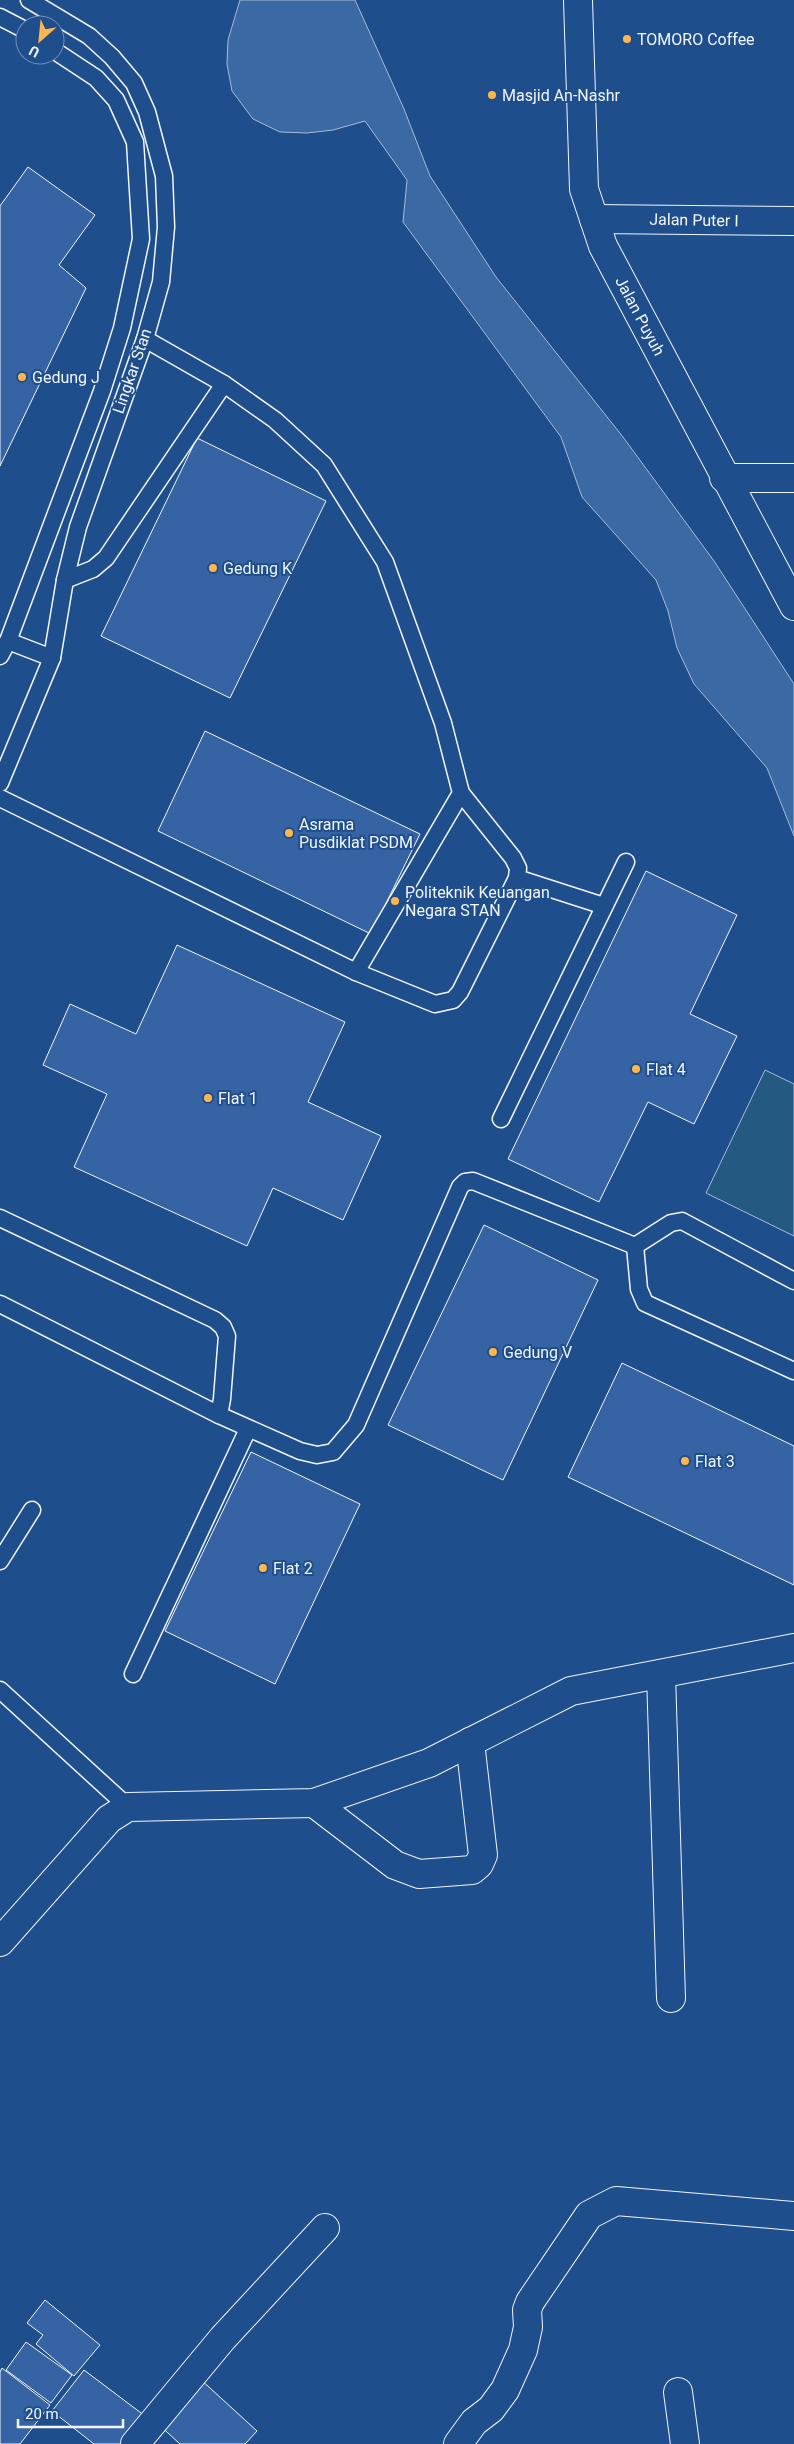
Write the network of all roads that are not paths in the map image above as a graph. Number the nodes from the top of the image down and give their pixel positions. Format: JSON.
{"nodes":[{"id":1,"x":29,"y":0,"type":"edge"},
{"id":2,"x":578,"y":0,"type":"edge"},
{"id":3,"x":0,"y":17,"type":"edge"},
{"id":4,"x":15,"y":25,"type":"edge"},
{"id":5,"x":65,"y":58,"type":"edge"},
{"id":6,"x":594,"y":219,"type":"junction"},
{"id":7,"x":794,"y":221,"type":"edge"},
{"id":8,"x":144,"y":339,"type":"junction"},
{"id":9,"x":224,"y":384,"type":"junction"},
{"id":10,"x":724,"y":478,"type":"junction"},
{"id":11,"x":794,"y":478,"type":"edge"},
{"id":12,"x":65,"y":580,"type":"junction"},
{"id":13,"x":794,"y":606,"type":"edge"},
{"id":14,"x":4,"y":648,"type":"edge"},
{"id":15,"x":52,"y":658,"type":"junction"},
{"id":16,"x":0,"y":783,"type":"edge"},
{"id":17,"x":461,"y":793,"type":"junction"},
{"id":18,"x":0,"y":798,"type":"edge"},
{"id":19,"x":626,"y":862,"type":"dead end"},
{"id":20,"x":517,"y":878,"type":"junction"},
{"id":21,"x":604,"y":906,"type":"junction"},
{"id":22,"x":356,"y":972,"type":"junction"},
{"id":23,"x":501,"y":1119,"type":"dead end"},
{"id":24,"x":0,"y":1218,"type":"edge"},
{"id":25,"x":635,"y":1246,"type":"junction"},
{"id":26,"x":794,"y":1281,"type":"edge"},
{"id":27,"x":0,"y":1304,"type":"edge"},
{"id":28,"x":794,"y":1371,"type":"edge"},
{"id":29,"x":219,"y":1415,"type":"junction"},
{"id":30,"x":248,"y":1429,"type":"junction"},
{"id":31,"x":32,"y":1510,"type":"dead end"},
{"id":32,"x":0,"y":1561,"type":"edge"},
{"id":33,"x":794,"y":1648,"type":"edge"},
{"id":34,"x":133,"y":1674,"type":"dead end"},
{"id":35,"x":661,"y":1674,"type":"junction"},
{"id":36,"x":0,"y":1690,"type":"edge"},
{"id":37,"x":470,"y":1742,"type":"junction"},
{"id":38,"x":314,"y":1803,"type":"junction"},
{"id":39,"x":128,"y":1807,"type":"junction"},
{"id":40,"x":0,"y":1942,"type":"edge"},
{"id":41,"x":672,"y":1998,"type":"dead end"},
{"id":42,"x":794,"y":2216,"type":"edge"},
{"id":43,"x":325,"y":2228,"type":"dead end"},
{"id":44,"x":678,"y":2392,"type":"dead end"},
{"id":45,"x":135,"y":2444,"type":"edge"},
{"id":46,"x":458,"y":2444,"type":"edge"},
{"id":47,"x":685,"y":2444,"type":"edge"}],
"edges":[{"from":1,"to":8,"type":"lane","name":"Lingkar Stan"},
{"from":2,"to":6,"type":"street","name":"Jalan Puyuh"},
{"from":3,"to":4,"type":"lane"},
{"from":5,"to":14,"type":"lane","name":"Lingkar Stan"},
{"from":6,"to":7,"type":"street","name":"Jalan Puter I"},
{"from":6,"to":10,"type":"street","name":"Jalan Puyuh"},
{"from":8,"to":9,"type":"lane"},
{"from":8,"to":12,"type":"lane","name":"Lingkar Stan"},
{"from":9,"to":12,"type":"lane"},
{"from":9,"to":17,"type":"lane"},
{"from":10,"to":11,"type":"street"},
{"from":10,"to":13,"type":"street","name":"Jalan Puyuh"},
{"from":12,"to":15,"type":"lane","name":"Lingkar Stan"},
{"from":14,"to":15,"type":"lane"},
{"from":15,"to":16,"type":"lane","name":"Lingkar Stan"},
{"from":17,"to":20,"type":"lane"},
{"from":17,"to":22,"type":"lane"},
{"from":18,"to":22,"type":"lane"},
{"from":19,"to":21,"type":"lane"},
{"from":20,"to":21,"type":"lane"},
{"from":20,"to":22,"type":"lane"},
{"from":21,"to":23,"type":"lane"},
{"from":24,"to":29,"type":"lane"},
{"from":25,"to":26,"type":"lane"},
{"from":25,"to":28,"type":"lane"},
{"from":25,"to":30,"type":"lane"},
{"from":27,"to":29,"type":"lane"},
{"from":29,"to":30,"type":"lane"},
{"from":30,"to":34,"type":"lane"},
{"from":31,"to":32,"type":"lane"},
{"from":33,"to":35,"type":"street"},
{"from":35,"to":37,"type":"street"},
{"from":35,"to":41,"type":"street"},
{"from":36,"to":39,"type":"lane"},
{"from":37,"to":38,"type":"street"},
{"from":37,"to":38,"type":"street"},
{"from":38,"to":39,"type":"street"},
{"from":39,"to":40,"type":"street"},
{"from":42,"to":46,"type":"street"},
{"from":43,"to":45,"type":"street"},
{"from":44,"to":47,"type":"street"}]}
